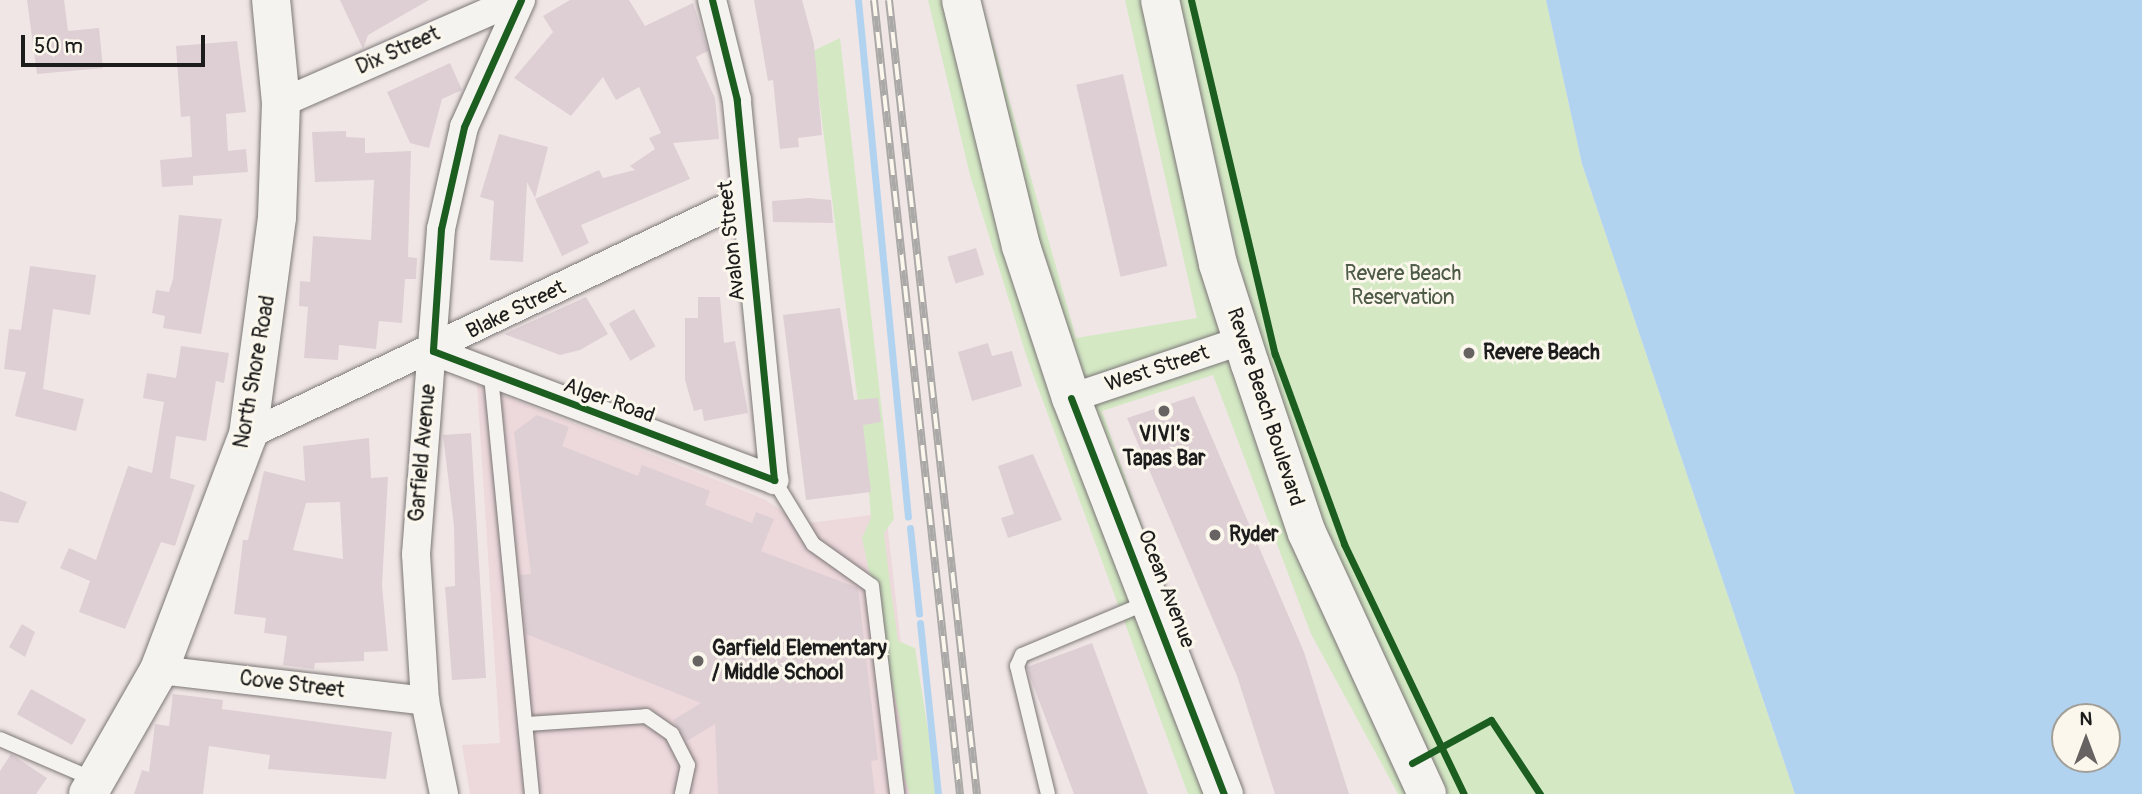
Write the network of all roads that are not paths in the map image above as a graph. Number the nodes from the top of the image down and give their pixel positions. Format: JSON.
{"nodes":[{"id":1,"x":271,"y":0,"type":"edge"},
{"id":2,"x":516,"y":0,"type":"edge"},
{"id":3,"x":521,"y":0,"type":"edge"},
{"id":4,"x":712,"y":0,"type":"edge"},
{"id":5,"x":961,"y":0,"type":"edge"},
{"id":6,"x":1160,"y":0,"type":"edge"},
{"id":7,"x":281,"y":103,"type":"junction"},
{"id":8,"x":745,"y":199,"type":"junction"},
{"id":9,"x":1243,"y":340,"type":"junction"},
{"id":10,"x":433,"y":351,"type":"junction"},
{"id":11,"x":491,"y":376,"type":"junction"},
{"id":12,"x":1071,"y":397,"type":"junction"},
{"id":13,"x":248,"y":435,"type":"junction"},
{"id":14,"x":774,"y":480,"type":"junction"},
{"id":15,"x":1152,"y":601,"type":"junction"},
{"id":16,"x":159,"y":670,"type":"junction"},
{"id":17,"x":425,"y":701,"type":"junction"},
{"id":18,"x":527,"y":724,"type":"junction"},
{"id":19,"x":2,"y":742,"type":"edge"},
{"id":20,"x":93,"y":787,"type":"edge"},
{"id":21,"x":444,"y":794,"type":"edge"},
{"id":22,"x":531,"y":794,"type":"edge"},
{"id":23,"x":682,"y":794,"type":"edge"},
{"id":24,"x":897,"y":794,"type":"edge"},
{"id":25,"x":1048,"y":794,"type":"edge"},
{"id":26,"x":1224,"y":794,"type":"edge"},
{"id":27,"x":1427,"y":794,"type":"edge"}],
"edges":[{"from":1,"to":7,"type":"main road","name":"North Shore Road"},
{"from":2,"to":7,"type":"street","name":"Dix Street"},
{"from":3,"to":10,"type":"street","name":"Garfield Avenue"},
{"from":4,"to":8,"type":"street","name":"Avalon Street"},
{"from":5,"to":12,"type":"main road","name":"Ocean Avenue"},
{"from":6,"to":9,"type":"main road","name":"Revere Beach Boulevard"},
{"from":7,"to":13,"type":"main road","name":"North Shore Road"},
{"from":8,"to":10,"type":"street","name":"Blake Street"},
{"from":8,"to":14,"type":"street","name":"Avalon Street"},
{"from":9,"to":12,"type":"street","name":"West Street"},
{"from":9,"to":27,"type":"main road","name":"Revere Beach Boulevard"},
{"from":10,"to":11,"type":"street","name":"Alger Road"},
{"from":10,"to":13,"type":"street","name":"Blake Street"},
{"from":10,"to":17,"type":"street","name":"Garfield Avenue"},
{"from":11,"to":14,"type":"street","name":"Alger Road"},
{"from":11,"to":18,"type":"lane"},
{"from":12,"to":15,"type":"main road","name":"Ocean Avenue"},
{"from":13,"to":16,"type":"main road","name":"North Shore Road"},
{"from":14,"to":24,"type":"lane"},
{"from":15,"to":25,"type":"lane"},
{"from":15,"to":26,"type":"main road","name":"Ocean Avenue"},
{"from":16,"to":17,"type":"street","name":"Cove Street"},
{"from":16,"to":20,"type":"main road","name":"North Shore Road"},
{"from":17,"to":21,"type":"street","name":"Garfield Avenue"},
{"from":18,"to":22,"type":"lane"},
{"from":18,"to":23,"type":"lane"},
{"from":19,"to":20,"type":"lane"}]}
